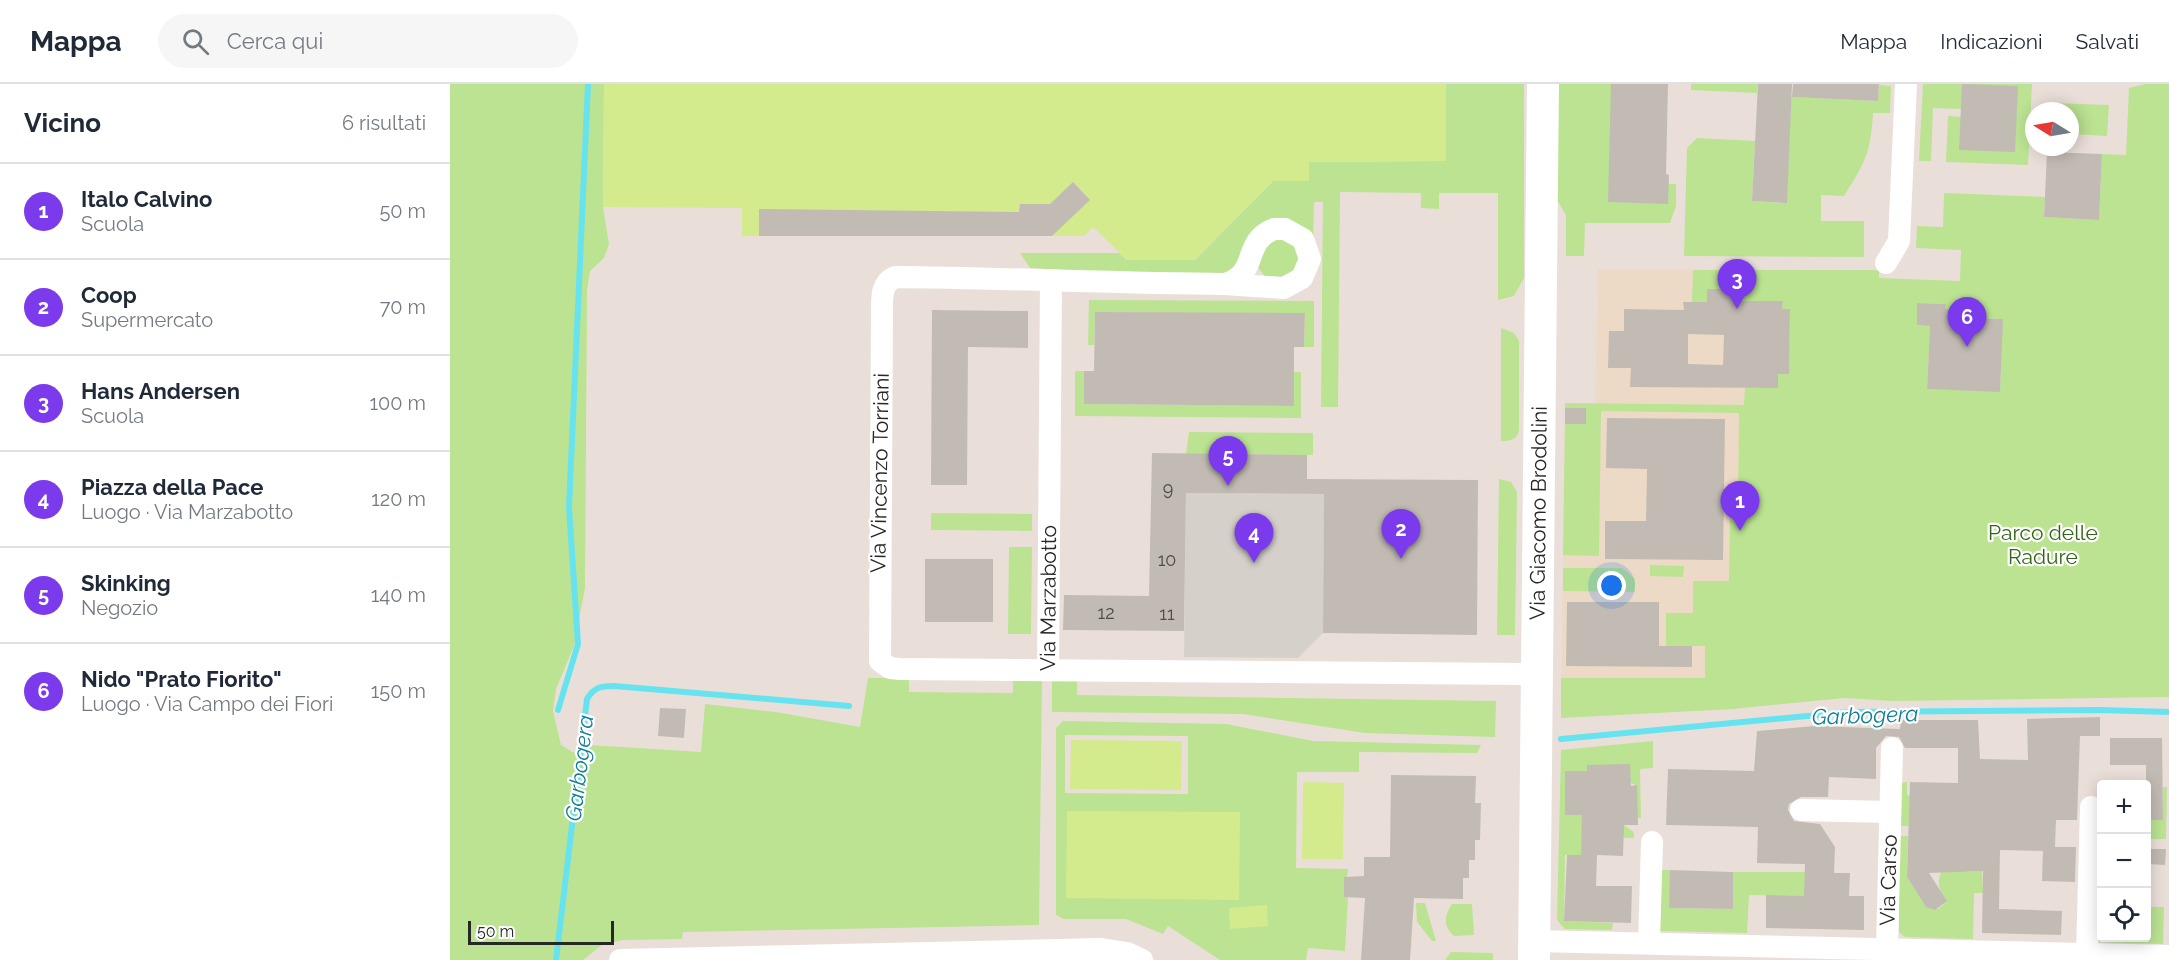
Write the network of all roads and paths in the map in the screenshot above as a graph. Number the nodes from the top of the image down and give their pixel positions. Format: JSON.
{"nodes":[{"id":1,"x":1543,"y":84,"type":"edge"},
{"id":2,"x":1906,"y":84,"type":"edge"},
{"id":3,"x":1886,"y":263,"type":"dead end"},
{"id":4,"x":1052,"y":281,"type":"junction"},
{"id":5,"x":1225,"y":285,"type":"dead end"},
{"id":6,"x":1048,"y":670,"type":"junction"},
{"id":7,"x":1537,"y":674,"type":"junction"},
{"id":8,"x":1892,"y":748,"type":"dead end"},
{"id":9,"x":2091,"y":807,"type":"dead end"},
{"id":10,"x":1801,"y":810,"type":"dead end"},
{"id":11,"x":1890,"y":812,"type":"junction"},
{"id":12,"x":1652,"y":842,"type":"dead end"},
{"id":13,"x":1649,"y":943,"type":"junction"},
{"id":14,"x":1887,"y":949,"type":"junction"},
{"id":15,"x":1534,"y":950,"type":"edge"},
{"id":16,"x":2088,"y":954,"type":"junction"},
{"id":17,"x":2169,"y":956,"type":"edge"},
{"id":18,"x":620,"y":960,"type":"edge"},
{"id":19,"x":1142,"y":960,"type":"edge"}],
"edges":[{"from":1,"to":7,"type":"street","name":"Via Giacomo Brodolini"},
{"from":2,"to":3,"type":"street"},
{"from":4,"to":5,"type":"street"},
{"from":4,"to":6,"type":"street","name":"Via Marzabotto"},
{"from":4,"to":6,"type":"street","name":"Via Vincenzo Torriani"},
{"from":6,"to":7,"type":"street","name":"Via Marzabotto"},
{"from":7,"to":15,"type":"street","name":"Via Giacomo Brodolini"},
{"from":8,"to":11,"type":"street","name":"Via Carso"},
{"from":9,"to":16,"type":"street"},
{"from":10,"to":11,"type":"street","name":"Via Carso"},
{"from":11,"to":14,"type":"street","name":"Via Carso"},
{"from":12,"to":13,"type":"street"},
{"from":13,"to":14,"type":"street"},
{"from":13,"to":15,"type":"street"},
{"from":14,"to":16,"type":"street"},
{"from":16,"to":17,"type":"street"},
{"from":18,"to":19,"type":"street"}]}
